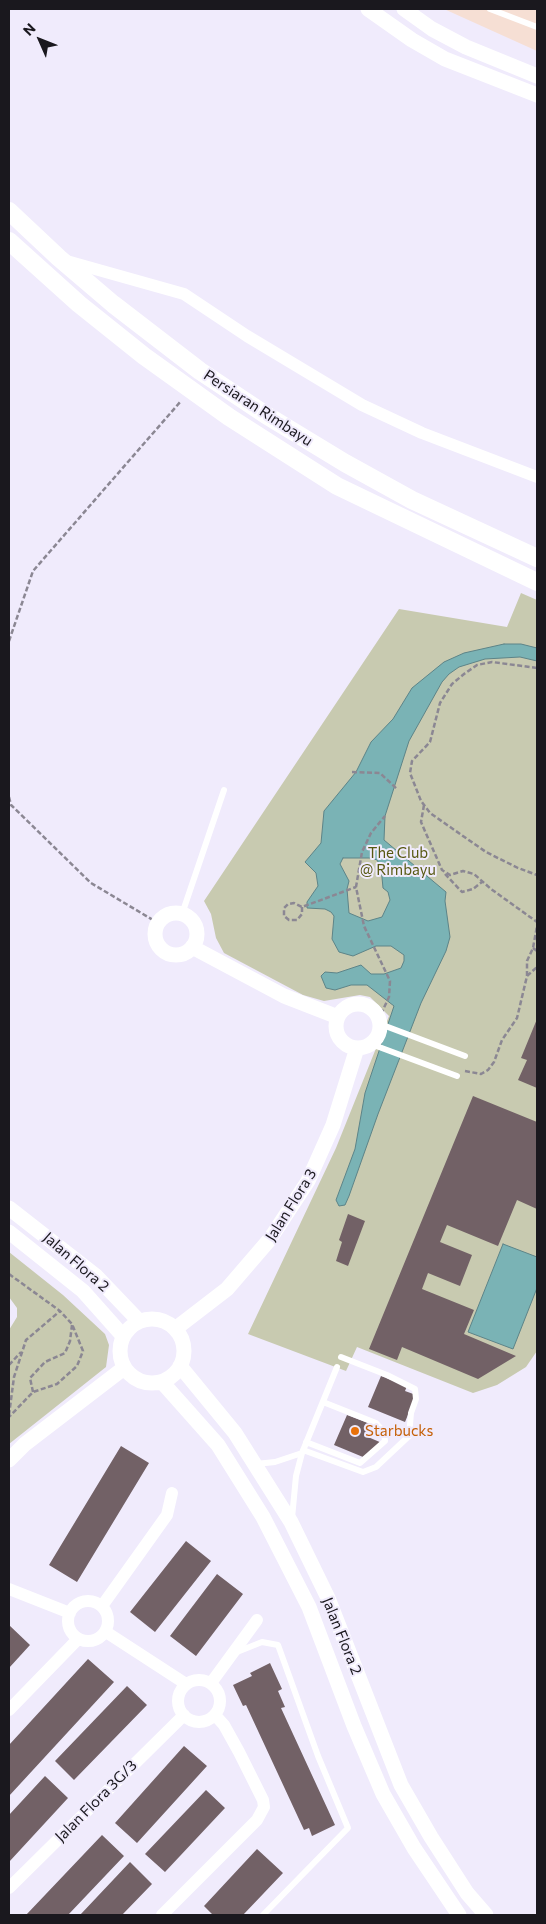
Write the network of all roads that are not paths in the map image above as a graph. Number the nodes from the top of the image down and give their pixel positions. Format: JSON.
{"nodes":[{"id":1,"x":368,"y":9,"type":"edge"},
{"id":2,"x":404,"y":9,"type":"edge"},
{"id":3,"x":490,"y":9,"type":"edge"},
{"id":4,"x":537,"y":27,"type":"edge"},
{"id":5,"x":537,"y":76,"type":"edge"},
{"id":6,"x":537,"y":95,"type":"edge"},
{"id":7,"x":9,"y":211,"type":"edge"},
{"id":8,"x":9,"y":241,"type":"edge"},
{"id":9,"x":59,"y":258,"type":"junction"},
{"id":10,"x":537,"y":477,"type":"edge"},
{"id":11,"x":537,"y":558,"type":"edge"},
{"id":12,"x":537,"y":582,"type":"edge"},
{"id":13,"x":224,"y":790,"type":"dead end"},
{"id":14,"x":182,"y":914,"type":"junction"},
{"id":15,"x":192,"y":947,"type":"junction"},
{"id":16,"x":338,"y":1017,"type":"junction"},
{"id":17,"x":381,"y":1022,"type":"junction"},
{"id":18,"x":368,"y":1046,"type":"junction"},
{"id":19,"x":464,"y":1056,"type":"dead end"},
{"id":20,"x":458,"y":1073,"type":"road end"},
{"id":21,"x":9,"y":1208,"type":"edge"},
{"id":22,"x":9,"y":1232,"type":"edge"},
{"id":23,"x":139,"y":1321,"type":"junction"},
{"id":24,"x":175,"y":1329,"type":"junction"},
{"id":25,"x":123,"y":1336,"type":"junction"},
{"id":26,"x":341,"y":1358,"type":"dead end"},
{"id":27,"x":180,"y":1366,"type":"junction"},
{"id":28,"x":337,"y":1367,"type":"dead end"},
{"id":29,"x":124,"y":1368,"type":"junction"},
{"id":30,"x":162,"y":1382,"type":"junction"},
{"id":31,"x":323,"y":1402,"type":"junction"},
{"id":32,"x":306,"y":1442,"type":"junction"},
{"id":33,"x":302,"y":1452,"type":"junction"},
{"id":34,"x":9,"y":1460,"type":"edge"},
{"id":35,"x":256,"y":1464,"type":"junction"},
{"id":36,"x":172,"y":1493,"type":"dead end"},
{"id":37,"x":291,"y":1522,"type":"junction"},
{"id":38,"x":9,"y":1589,"type":"edge"},
{"id":39,"x":102,"y":1606,"type":"junction"},
{"id":40,"x":70,"y":1613,"type":"junction"},
{"id":41,"x":257,"y":1620,"type":"dead end"},
{"id":42,"x":106,"y":1632,"type":"junction"},
{"id":43,"x":78,"y":1639,"type":"junction"},
{"id":44,"x":230,"y":1655,"type":"junction"},
{"id":45,"x":211,"y":1683,"type":"junction"},
{"id":46,"x":186,"y":1684,"type":"junction"},
{"id":47,"x":9,"y":1710,"type":"edge"},
{"id":48,"x":184,"y":1715,"type":"junction"},
{"id":49,"x":215,"y":1715,"type":"junction"},
{"id":50,"x":9,"y":1888,"type":"edge"},
{"id":51,"x":162,"y":1915,"type":"edge"},
{"id":52,"x":263,"y":1915,"type":"edge"},
{"id":53,"x":459,"y":1915,"type":"edge"},
{"id":54,"x":486,"y":1915,"type":"edge"}],
"edges":[{"from":1,"to":6,"type":"street"},
{"from":2,"to":5,"type":"street"},
{"from":3,"to":4,"type":"lane"},
{"from":7,"to":9,"type":"main road","name":"Persiaran Rimbayu"},
{"from":8,"to":12,"type":"main road","name":"Persiaran Rimbayu"},
{"from":9,"to":10,"type":"street"},
{"from":9,"to":11,"type":"main road","name":"Persiaran Rimbayu"},
{"from":13,"to":14,"type":"lane"},
{"from":14,"to":15,"type":"street"},
{"from":14,"to":15,"type":"street"},
{"from":15,"to":16,"type":"street"},
{"from":16,"to":17,"type":"street"},
{"from":16,"to":18,"type":"street"},
{"from":17,"to":18,"type":"street"},
{"from":17,"to":19,"type":"lane"},
{"from":18,"to":20,"type":"lane"},
{"from":18,"to":24,"type":"street","name":"Jalan Flora 3"},
{"from":21,"to":23,"type":"street","name":"Jalan Flora 2"},
{"from":22,"to":25,"type":"street","name":"Jalan Flora 2"},
{"from":23,"to":24,"type":"street"},
{"from":23,"to":25,"type":"street"},
{"from":24,"to":27,"type":"street"},
{"from":25,"to":29,"type":"street"},
{"from":26,"to":33,"type":"lane"},
{"from":27,"to":30,"type":"street"},
{"from":27,"to":35,"type":"street","name":"Jalan Flora 2"},
{"from":28,"to":31,"type":"lane"},
{"from":29,"to":30,"type":"street"},
{"from":29,"to":34,"type":"street"},
{"from":30,"to":53,"type":"street","name":"Jalan Flora 2"},
{"from":31,"to":32,"type":"lane"},
{"from":31,"to":32,"type":"lane"},
{"from":32,"to":33,"type":"lane"},
{"from":33,"to":35,"type":"lane"},
{"from":33,"to":37,"type":"lane"},
{"from":35,"to":37,"type":"street","name":"Jalan Flora 2"},
{"from":36,"to":39,"type":"street"},
{"from":37,"to":54,"type":"street","name":"Jalan Flora 2"},
{"from":38,"to":40,"type":"street"},
{"from":39,"to":40,"type":"street"},
{"from":39,"to":42,"type":"street"},
{"from":40,"to":43,"type":"street"},
{"from":41,"to":44,"type":"street"},
{"from":42,"to":43,"type":"street"},
{"from":42,"to":46,"type":"street"},
{"from":43,"to":47,"type":"street"},
{"from":44,"to":45,"type":"street"},
{"from":44,"to":52,"type":"lane"},
{"from":45,"to":46,"type":"street"},
{"from":45,"to":49,"type":"street"},
{"from":46,"to":48,"type":"street"},
{"from":48,"to":49,"type":"street"},
{"from":48,"to":50,"type":"street","name":"Jalan Flora 3G/3"},
{"from":49,"to":51,"type":"street"}]}
